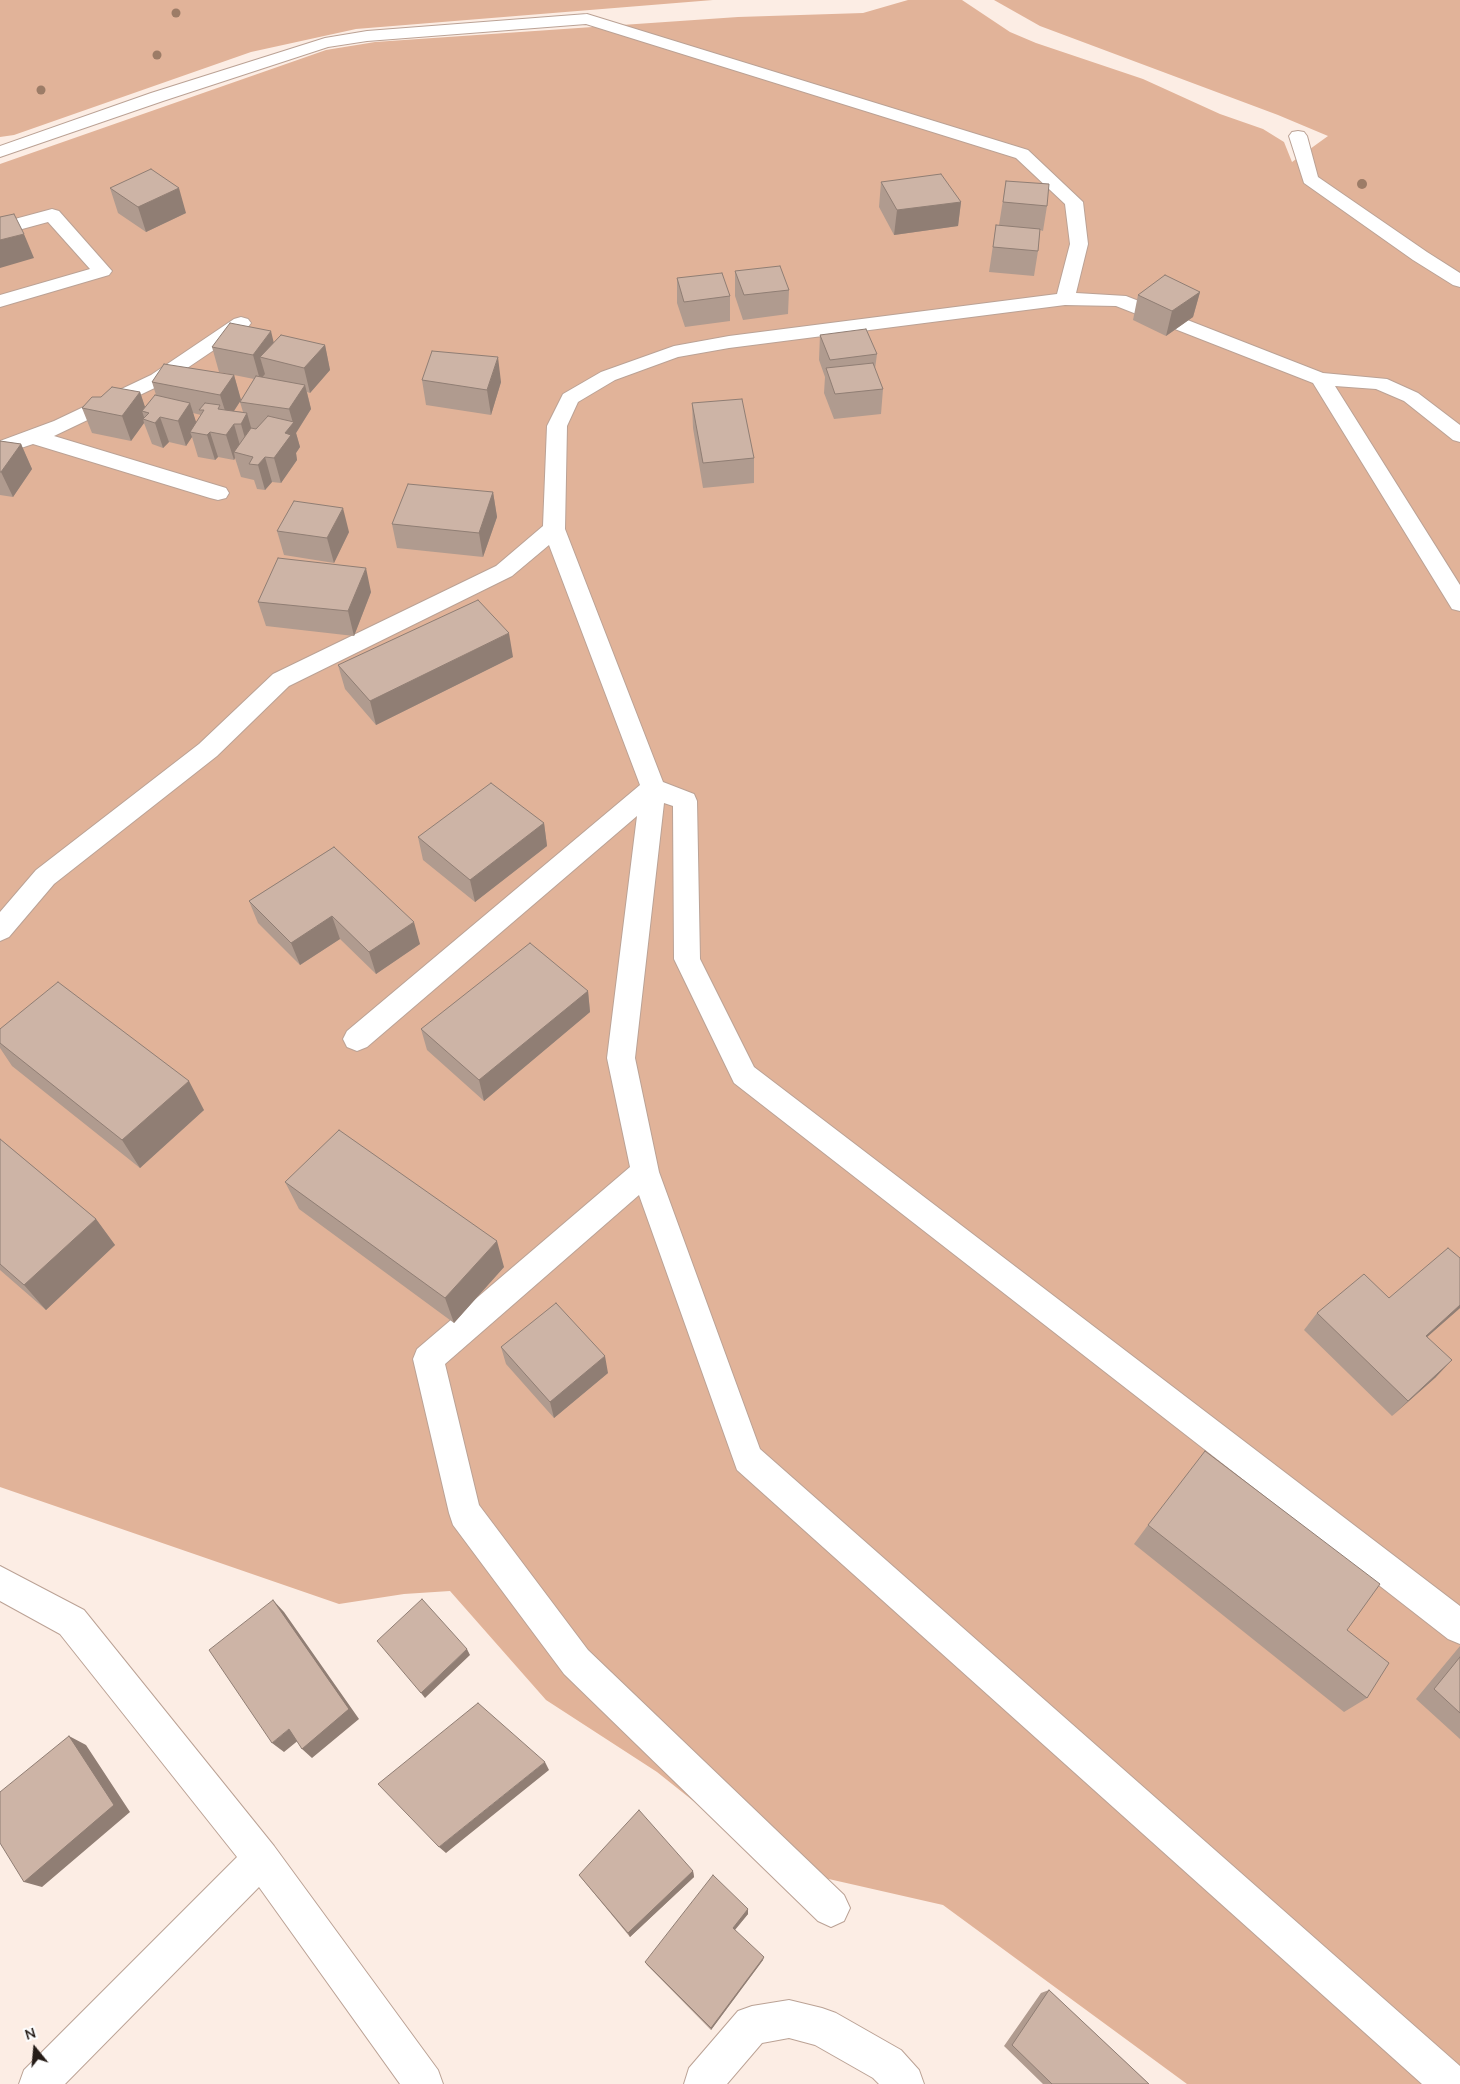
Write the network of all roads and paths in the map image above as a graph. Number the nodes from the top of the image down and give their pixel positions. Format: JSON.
{"nodes":[{"id":1,"x":1298,"y":136,"type":"dead end"},
{"id":2,"x":0,"y":152,"type":"edge"},
{"id":3,"x":0,"y":229,"type":"edge"},
{"id":4,"x":1460,"y":282,"type":"edge"},
{"id":5,"x":1065,"y":299,"type":"junction"},
{"id":6,"x":0,"y":301,"type":"edge"},
{"id":7,"x":241,"y":324,"type":"edge"},
{"id":8,"x":1320,"y":379,"type":"junction"},
{"id":9,"x":1460,"y":435,"type":"edge"},
{"id":10,"x":31,"y":436,"type":"junction"},
{"id":11,"x":0,"y":448,"type":"edge"},
{"id":12,"x":218,"y":493,"type":"dead end"},
{"id":13,"x":554,"y":529,"type":"junction"},
{"id":14,"x":1460,"y":603,"type":"edge"},
{"id":15,"x":653,"y":788,"type":"junction"},
{"id":16,"x":0,"y":930,"type":"edge"},
{"id":17,"x":357,"y":1039,"type":"dead end"},
{"id":18,"x":645,"y":1172,"type":"junction"},
{"id":19,"x":2,"y":1587,"type":"edge"},
{"id":20,"x":1460,"y":1627,"type":"edge"},
{"id":21,"x":261,"y":1859,"type":"junction"},
{"id":22,"x":831,"y":1908,"type":"dead end"},
{"id":23,"x":703,"y":2082,"type":"dead end"},
{"id":24,"x":38,"y":2084,"type":"edge"},
{"id":25,"x":424,"y":2084,"type":"edge"},
{"id":26,"x":905,"y":2084,"type":"edge"},
{"id":27,"x":1451,"y":2084,"type":"edge"}],
"edges":[{"from":1,"to":4,"type":"street"},
{"from":2,"to":5,"type":"street"},
{"from":3,"to":6,"type":"street"},
{"from":5,"to":8,"type":"street"},
{"from":5,"to":13,"type":"street"},
{"from":7,"to":10,"type":"street"},
{"from":8,"to":9,"type":"street"},
{"from":8,"to":14,"type":"street"},
{"from":10,"to":11,"type":"street"},
{"from":10,"to":12,"type":"street"},
{"from":13,"to":15,"type":"street"},
{"from":13,"to":16,"type":"street"},
{"from":15,"to":17,"type":"street"},
{"from":15,"to":18,"type":"street"},
{"from":15,"to":20,"type":"street"},
{"from":18,"to":22,"type":"street"},
{"from":18,"to":27,"type":"street"},
{"from":19,"to":21,"type":"street"},
{"from":21,"to":24,"type":"street"},
{"from":21,"to":25,"type":"street"},
{"from":23,"to":26,"type":"street"}]}
